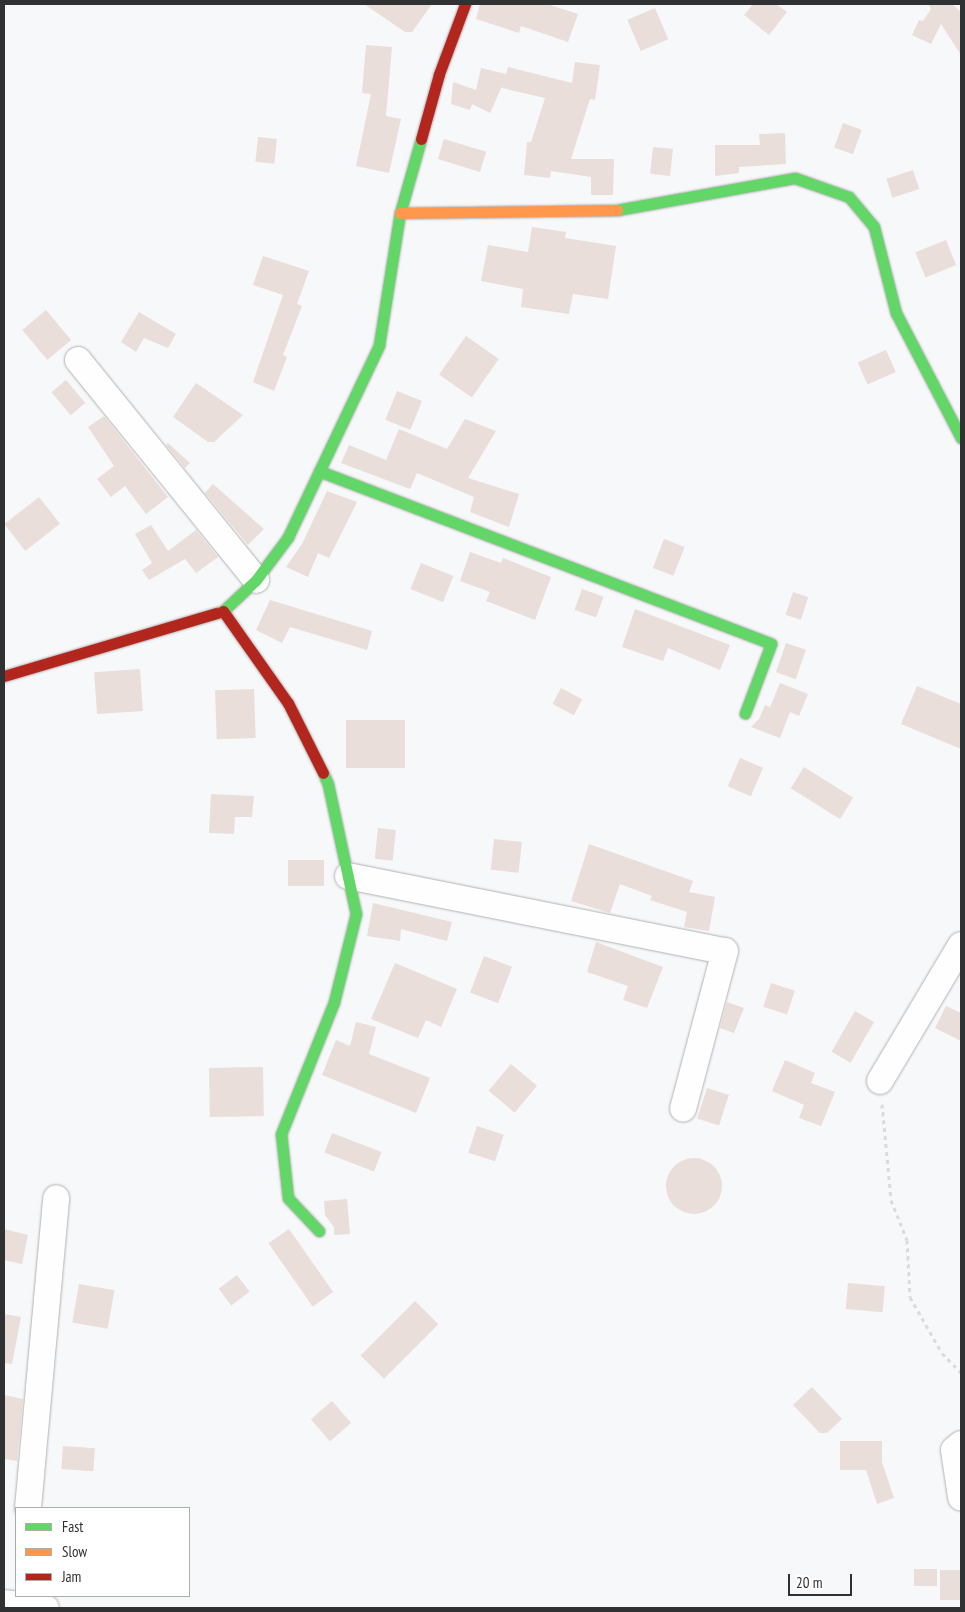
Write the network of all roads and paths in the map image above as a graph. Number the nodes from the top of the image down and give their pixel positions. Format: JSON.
{"nodes":[{"id":1,"x":464,"y":5,"type":"edge"},
{"id":2,"x":400,"y":213,"type":"junction"},
{"id":3,"x":78,"y":360,"type":"dead end"},
{"id":4,"x":961,"y":438,"type":"edge"},
{"id":5,"x":319,"y":470,"type":"junction"},
{"id":6,"x":256,"y":580,"type":"junction"},
{"id":7,"x":223,"y":611,"type":"junction"},
{"id":8,"x":4,"y":676,"type":"edge"},
{"id":9,"x":746,"y":713,"type":"dead end"},
{"id":10,"x":348,"y":876,"type":"junction"},
{"id":11,"x":961,"y":945,"type":"edge"},
{"id":12,"x":880,"y":1081,"type":"joint"},
{"id":13,"x":683,"y":1109,"type":"dead end"},
{"id":14,"x":56,"y":1198,"type":"dead end"},
{"id":15,"x":319,"y":1231,"type":"dead end"},
{"id":16,"x":961,"y":1373,"type":"edge"},
{"id":17,"x":961,"y":1444,"type":"edge"},
{"id":18,"x":961,"y":1497,"type":"edge"},
{"id":19,"x":28,"y":1507,"type":"edge"},
{"id":20,"x":15,"y":1603,"type":"edge"},
{"id":21,"x":46,"y":1608,"type":"edge"}],
"edges":[{"from":1,"to":2,"type":"street"},
{"from":2,"to":4,"type":"street"},
{"from":2,"to":5,"type":"street"},
{"from":3,"to":6,"type":"street"},
{"from":5,"to":6,"type":"street"},
{"from":5,"to":9,"type":"street"},
{"from":6,"to":7,"type":"street"},
{"from":7,"to":8,"type":"street"},
{"from":7,"to":10,"type":"street"},
{"from":10,"to":13,"type":"street"},
{"from":10,"to":15,"type":"street"},
{"from":11,"to":12,"type":"street"},
{"from":12,"to":16,"type":"path"},
{"from":14,"to":19,"type":"street"},
{"from":17,"to":18,"type":"street"},
{"from":20,"to":21,"type":"street"}]}
